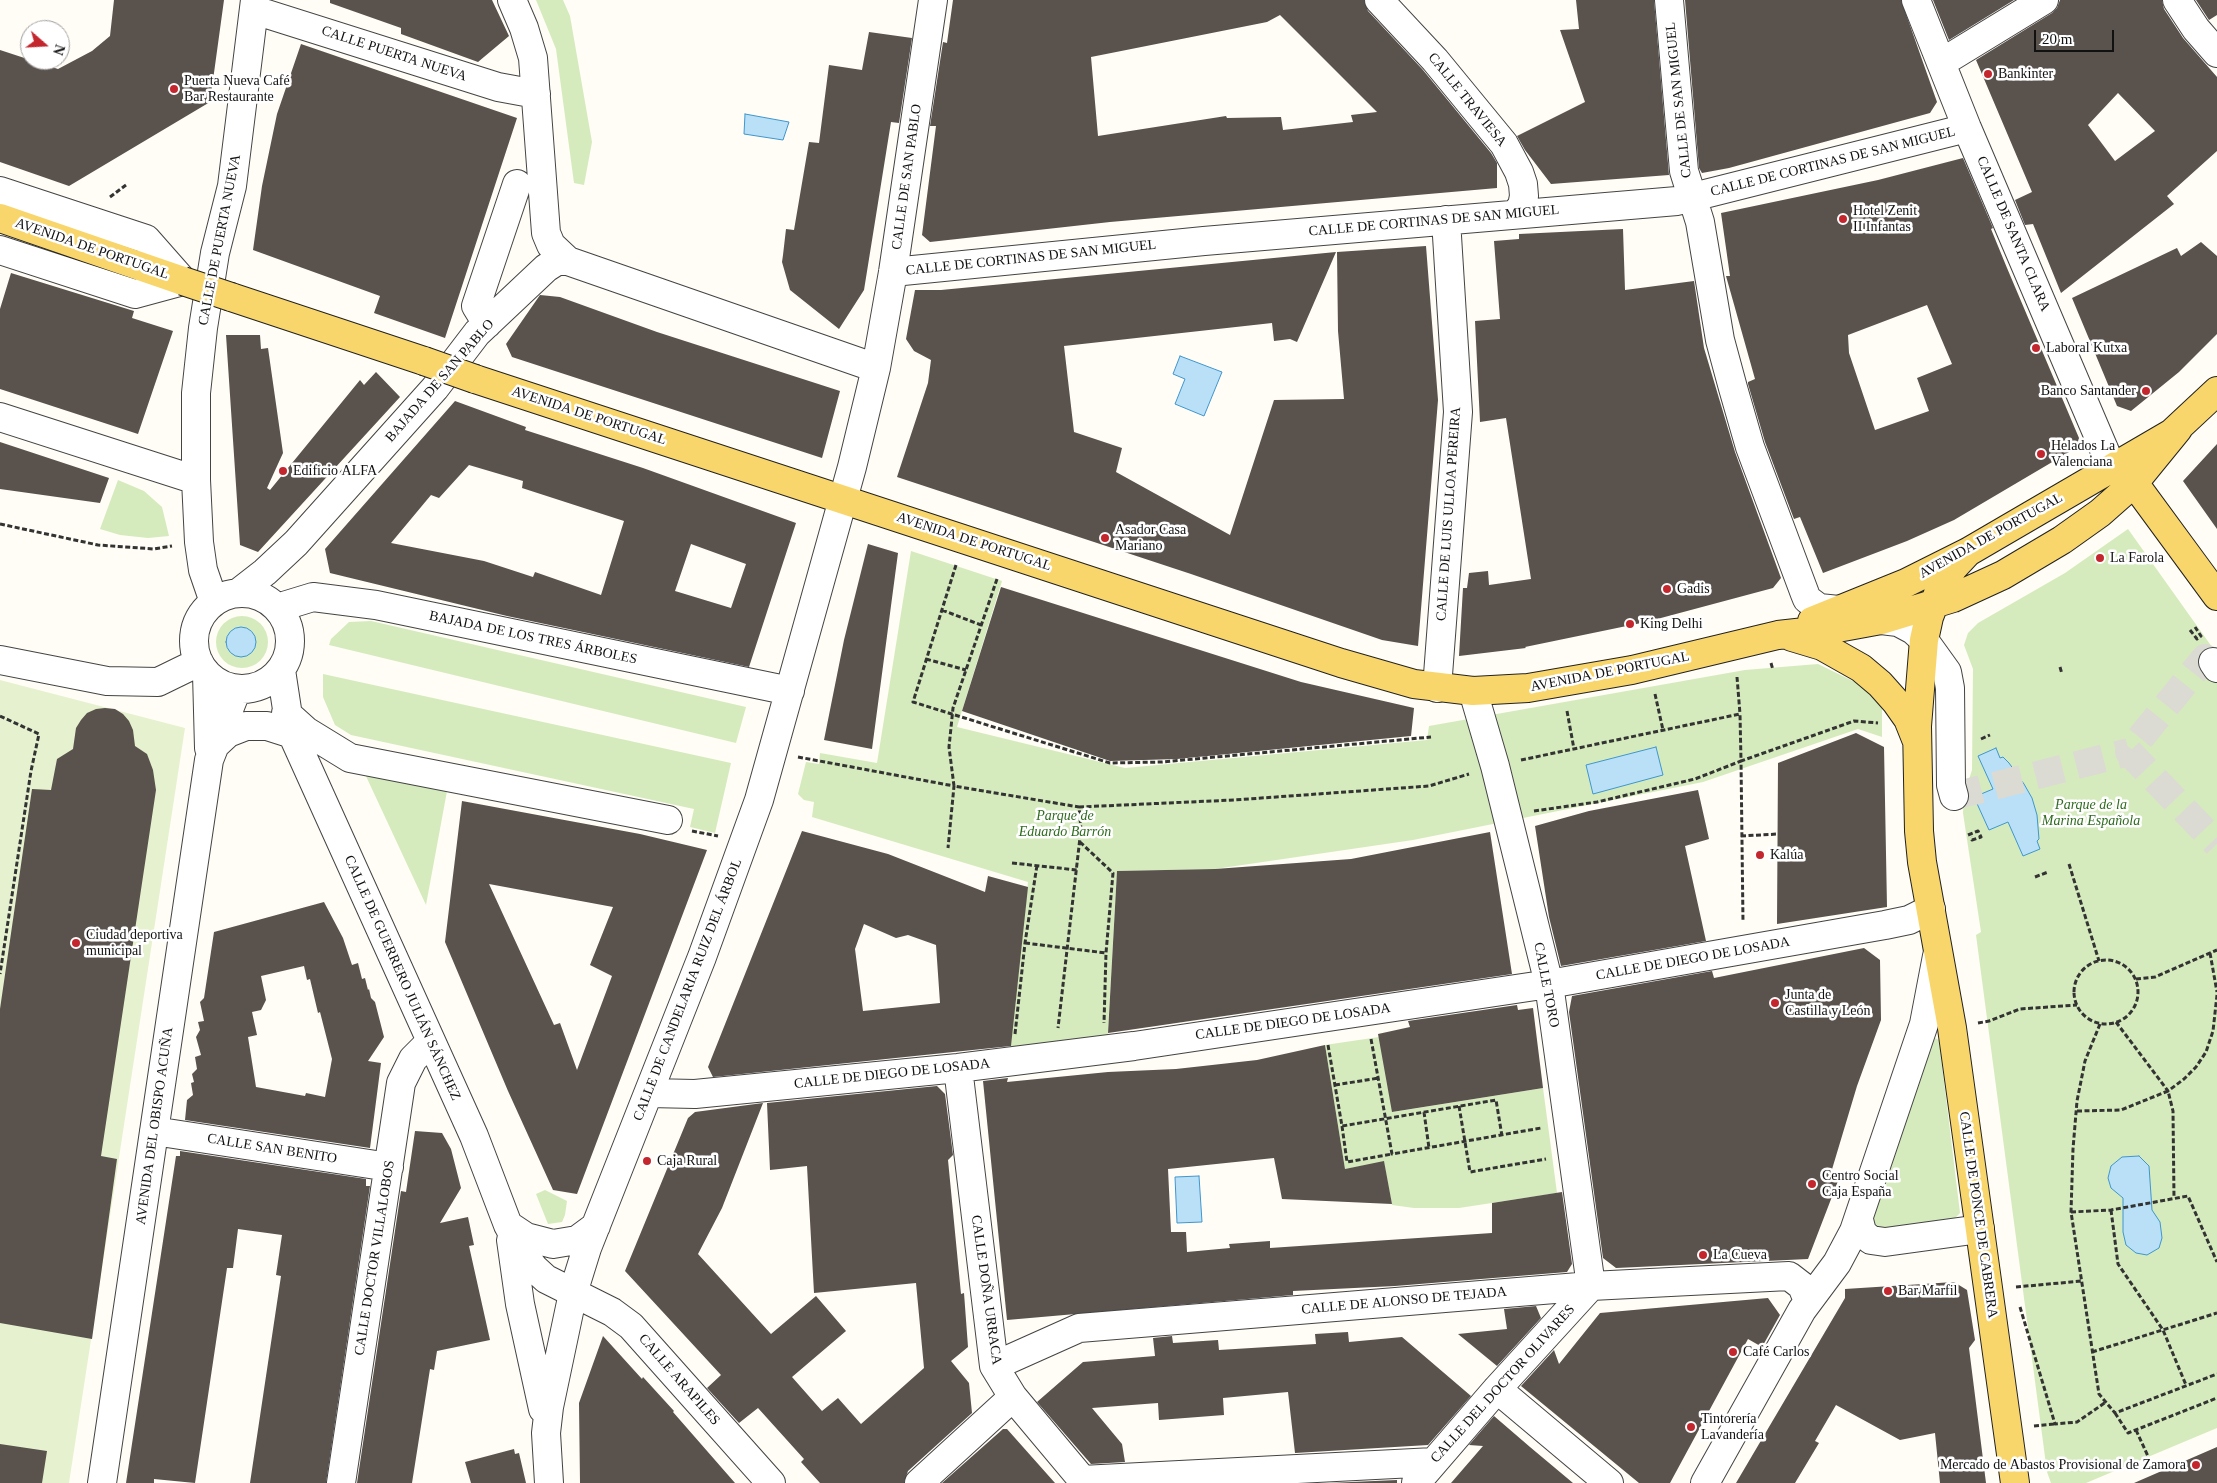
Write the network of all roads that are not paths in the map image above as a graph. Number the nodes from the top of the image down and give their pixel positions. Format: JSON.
{"nodes":[{"id":1,"x":512,"y":0,"type":"edge"},
{"id":2,"x":933,"y":0,"type":"edge"},
{"id":3,"x":1379,"y":0,"type":"edge"},
{"id":4,"x":1669,"y":0,"type":"edge"},
{"id":5,"x":1916,"y":0,"type":"edge"},
{"id":6,"x":2044,"y":0,"type":"edge"},
{"id":7,"x":2176,"y":0,"type":"edge"},
{"id":8,"x":254,"y":5,"type":"edge"},
{"id":9,"x":2213,"y":42,"type":"edge"},
{"id":10,"x":1941,"y":63,"type":"junction"},
{"id":11,"x":536,"y":94,"type":"junction"},
{"id":12,"x":1967,"y":128,"type":"junction"},
{"id":13,"x":517,"y":184,"type":"dead end"},
{"id":14,"x":0,"y":191,"type":"edge"},
{"id":15,"x":1692,"y":198,"type":"junction"},
{"id":16,"x":1515,"y":214,"type":"junction"},
{"id":17,"x":0,"y":218,"type":"edge"},
{"id":18,"x":1446,"y":220,"type":"junction"},
{"id":19,"x":0,"y":250,"type":"edge"},
{"id":20,"x":568,"y":261,"type":"junction"},
{"id":21,"x":893,"y":272,"type":"junction"},
{"id":22,"x":183,"y":281,"type":"junction"},
{"id":23,"x":487,"y":324,"type":"junction"},
{"id":24,"x":876,"y":368,"type":"junction"},
{"id":25,"x":2217,"y":391,"type":"edge"},
{"id":26,"x":0,"y":417,"type":"edge"},
{"id":27,"x":2178,"y":429,"type":"junction"},
{"id":28,"x":2102,"y":474,"type":"junction"},
{"id":29,"x":196,"y":480,"type":"junction"},
{"id":30,"x":2134,"y":483,"type":"junction"},
{"id":31,"x":843,"y":498,"type":"junction"},
{"id":32,"x":1968,"y":552,"type":"junction"},
{"id":33,"x":2217,"y":596,"type":"edge"},
{"id":34,"x":226,"y":598,"type":"junction"},
{"id":35,"x":1933,"y":606,"type":"junction"},
{"id":36,"x":277,"y":608,"type":"junction"},
{"id":37,"x":1839,"y":610,"type":"junction"},
{"id":38,"x":1881,"y":620,"type":"junction"},
{"id":39,"x":1778,"y":635,"type":"junction"},
{"id":40,"x":1924,"y":640,"type":"junction"},
{"id":41,"x":0,"y":660,"type":"edge"},
{"id":42,"x":203,"y":668,"type":"junction"},
{"id":43,"x":280,"y":670,"type":"junction"},
{"id":44,"x":1437,"y":688,"type":"junction"},
{"id":45,"x":242,"y":689,"type":"junction"},
{"id":46,"x":790,"y":691,"type":"junction"},
{"id":47,"x":1473,"y":691,"type":"junction"},
{"id":48,"x":289,"y":724,"type":"junction"},
{"id":49,"x":1917,"y":742,"type":"junction"},
{"id":50,"x":211,"y":758,"type":"junction"},
{"id":51,"x":350,"y":758,"type":"junction"},
{"id":52,"x":1954,"y":796,"type":"dead end"},
{"id":53,"x":322,"y":801,"type":"junction"},
{"id":54,"x":668,"y":820,"type":"dead end"},
{"id":55,"x":1931,"y":909,"type":"junction"},
{"id":56,"x":1938,"y":947,"type":"junction"},
{"id":57,"x":1549,"y":984,"type":"junction"},
{"id":58,"x":430,"y":1042,"type":"junction"},
{"id":59,"x":958,"y":1068,"type":"junction"},
{"id":60,"x":649,"y":1092,"type":"junction"},
{"id":61,"x":154,"y":1131,"type":"junction"},
{"id":62,"x":389,"y":1167,"type":"junction"},
{"id":63,"x":1858,"y":1220,"type":"junction"},
{"id":64,"x":508,"y":1225,"type":"junction"},
{"id":65,"x":596,"y":1226,"type":"junction"},
{"id":66,"x":1980,"y":1229,"type":"junction"},
{"id":67,"x":1591,"y":1286,"type":"junction"},
{"id":68,"x":573,"y":1293,"type":"junction"},
{"id":69,"x":1808,"y":1301,"type":"junction"},
{"id":70,"x":994,"y":1366,"type":"junction"},
{"id":71,"x":1497,"y":1389,"type":"junction"},
{"id":72,"x":1013,"y":1397,"type":"junction"},
{"id":73,"x":546,"y":1433,"type":"junction"},
{"id":74,"x":1434,"y":1462,"type":"junction"},
{"id":75,"x":756,"y":1478,"type":"edge"},
{"id":76,"x":1083,"y":1482,"type":"edge"},
{"id":77,"x":102,"y":1483,"type":"edge"},
{"id":78,"x":341,"y":1483,"type":"edge"},
{"id":79,"x":549,"y":1483,"type":"edge"},
{"id":80,"x":920,"y":1483,"type":"edge"},
{"id":81,"x":1416,"y":1483,"type":"edge"},
{"id":82,"x":1609,"y":1483,"type":"edge"},
{"id":83,"x":1705,"y":1483,"type":"edge"},
{"id":84,"x":2016,"y":1483,"type":"edge"}],
"edges":[{"from":1,"to":11,"type":"street"},
{"from":2,"to":21,"type":"street","name":"CALLE DE SAN PABLO"},
{"from":3,"to":16,"type":"street","name":"CALLE TRAVIESA"},
{"from":4,"to":15,"type":"street","name":"CALLE DE SAN MIGUEL"},
{"from":5,"to":10,"type":"street","name":"CALLE DE SANTA CLARA"},
{"from":6,"to":10,"type":"street"},
{"from":7,"to":9,"type":"street"},
{"from":8,"to":11,"type":"street","name":"CALLE PUERTA NUEVA"},
{"from":8,"to":29,"type":"street","name":"CALLE DE PUERTA NUEVA"},
{"from":10,"to":12,"type":"street","name":"CALLE DE SANTA CLARA"},
{"from":11,"to":20,"type":"street"},
{"from":12,"to":15,"type":"street","name":"CALLE DE CORTINAS DE SAN MIGUEL"},
{"from":12,"to":28,"type":"street","name":"CALLE DE SANTA CLARA"},
{"from":13,"to":23,"type":"street"},
{"from":14,"to":22,"type":"street","name":"AVENIDA DE PORTUGAL"},
{"from":15,"to":16,"type":"street","name":"CALLE DE CORTINAS DE SAN MIGUEL"},
{"from":15,"to":37,"type":"street","name":"CALLE DE SAN MIGUEL"},
{"from":16,"to":18,"type":"street","name":"CALLE DE CORTINAS DE SAN MIGUEL"},
{"from":17,"to":22,"type":"main road","name":"AVENIDA DE PORTUGAL"},
{"from":18,"to":21,"type":"street","name":"CALLE DE CORTINAS DE SAN MIGUEL"},
{"from":18,"to":44,"type":"street","name":"CALLE DE LUIS ULLOA PEREIRA"},
{"from":19,"to":22,"type":"street","name":"AVENIDA DE PORTUGAL"},
{"from":20,"to":23,"type":"street","name":"BAJADA DE SAN PABLO"},
{"from":20,"to":24,"type":"street"},
{"from":21,"to":24,"type":"street","name":"CALLE DE SAN PABLO"},
{"from":22,"to":31,"type":"main road","name":"AVENIDA DE PORTUGAL","bridge":true},
{"from":23,"to":34,"type":"street","name":"BAJADA DE SAN PABLO"},
{"from":24,"to":31,"type":"street","name":"CALLE DE SAN PABLO"},
{"from":25,"to":27,"type":"main road"},
{"from":26,"to":29,"type":"street"},
{"from":27,"to":28,"type":"main road","name":"AVENIDA DE PORTUGAL"},
{"from":27,"to":30,"type":"main road","name":"AVENIDA DE PORTUGAL"},
{"from":28,"to":30,"type":"main road"},
{"from":28,"to":32,"type":"main road","name":"AVENIDA DE PORTUGAL"},
{"from":29,"to":34,"type":"street","name":"CALLE DE PUERTA NUEVA"},
{"from":30,"to":33,"type":"main road"},
{"from":30,"to":35,"type":"main road","name":"AVENIDA DE PORTUGAL"},
{"from":31,"to":44,"type":"main road","name":"AVENIDA DE PORTUGAL"},
{"from":31,"to":46,"type":"street","name":"CALLE DE CANDELARIA RUIZ DEL ÁRBOL"},
{"from":32,"to":35,"type":"main road"},
{"from":32,"to":37,"type":"main road","name":"AVENIDA DE PORTUGAL"},
{"from":34,"to":36,"type":"street"},
{"from":34,"to":42,"type":"street"},
{"from":35,"to":38,"type":"main road","name":"AVENIDA DE PORTUGAL"},
{"from":35,"to":40,"type":"main road"},
{"from":36,"to":43,"type":"street"},
{"from":36,"to":46,"type":"street","name":"BAJADA DE LOS TRES ÁRBOLES"},
{"from":37,"to":39,"type":"main road","name":"AVENIDA DE PORTUGAL"},
{"from":38,"to":39,"type":"main road","name":"AVENIDA DE PORTUGAL"},
{"from":38,"to":40,"type":"street"},
{"from":39,"to":47,"type":"main road","name":"AVENIDA DE PORTUGAL"},
{"from":39,"to":49,"type":"main road"},
{"from":40,"to":49,"type":"main road"},
{"from":40,"to":52,"type":"street"},
{"from":41,"to":42,"type":"street"},
{"from":42,"to":45,"type":"street"},
{"from":42,"to":50,"type":"street","name":"AVENIDA DEL OBISPO ACUÑA"},
{"from":43,"to":45,"type":"street"},
{"from":43,"to":48,"type":"street","name":"CALLE DE GUERRERO JULIÁN SÁNCHEZ"},
{"from":44,"to":47,"type":"main road","name":"AVENIDA DE PORTUGAL"},
{"from":45,"to":48,"type":"street","name":"CALLE DE GUERRERO JULIÁN SÁNCHEZ"},
{"from":45,"to":50,"type":"street","name":"AVENIDA DEL OBISPO ACUÑA"},
{"from":46,"to":60,"type":"street","name":"CALLE DE CANDELARIA RUIZ DEL ÁRBOL"},
{"from":47,"to":57,"type":"street","name":"CALLE TORO"},
{"from":48,"to":50,"type":"street"},
{"from":48,"to":51,"type":"street"},
{"from":48,"to":53,"type":"street","name":"CALLE DE GUERRERO JULIÁN SÁNCHEZ"},
{"from":49,"to":55,"type":"main road","name":"CALLE DE PONCE DE CABRERA"},
{"from":50,"to":61,"type":"street","name":"AVENIDA DEL OBISPO ACUÑA"},
{"from":51,"to":53,"type":"street"},
{"from":51,"to":54,"type":"street"},
{"from":53,"to":58,"type":"street","name":"CALLE DE GUERRERO JULIÁN SÁNCHEZ"},
{"from":55,"to":56,"type":"main road","name":"CALLE DE PONCE DE CABRERA"},
{"from":55,"to":57,"type":"street","name":"CALLE DE DIEGO DE LOSADA"},
{"from":56,"to":63,"type":"street"},
{"from":56,"to":66,"type":"main road","name":"CALLE DE PONCE DE CABRERA"},
{"from":57,"to":59,"type":"street","name":"CALLE DE DIEGO DE LOSADA"},
{"from":57,"to":67,"type":"street","name":"CALLE TORO"},
{"from":58,"to":62,"type":"street","name":"CALLE DOCTOR VILLALOBOS"},
{"from":58,"to":64,"type":"street","name":"CALLE DE GUERRERO JULIÁN SÁNCHEZ"},
{"from":59,"to":60,"type":"street","name":"CALLE DE DIEGO DE LOSADA"},
{"from":59,"to":70,"type":"street","name":"CALLE DOÑA URRACA"},
{"from":60,"to":65,"type":"street","name":"CALLE DE CANDELARIA RUIZ DEL ÁRBOL"},
{"from":61,"to":62,"type":"street","name":"CALLE SAN BENITO"},
{"from":61,"to":77,"type":"street","name":"AVENIDA DEL OBISPO ACUÑA"},
{"from":62,"to":78,"type":"street","name":"CALLE DOCTOR VILLALOBOS"},
{"from":63,"to":66,"type":"street"},
{"from":63,"to":69,"type":"street"},
{"from":64,"to":65,"type":"street"},
{"from":64,"to":68,"type":"street","name":"CALLE DE GUERRERO JULIÁN SÁNCHEZ"},
{"from":64,"to":73,"type":"street","name":"CALLE DE GUERRERO JULIÁN SÁNCHEZ"},
{"from":65,"to":68,"type":"street","name":"CALLE DE CANDELARIA RUIZ DEL ÁRBOL"},
{"from":66,"to":84,"type":"main road","name":"CALLE DE PONCE DE CABRERA"},
{"from":67,"to":69,"type":"street","name":"CALLE DE ALONSO DE TEJADA"},
{"from":67,"to":70,"type":"street","name":"CALLE DE ALONSO DE TEJADA"},
{"from":67,"to":71,"type":"street","name":"CALLE DEL DOCTOR OLIVARES"},
{"from":68,"to":73,"type":"street","name":"CALLE DE CANDELARIA RUIZ DEL ÁRBOL"},
{"from":68,"to":75,"type":"street","name":"CALLE ARAPILES"},
{"from":69,"to":83,"type":"street"},
{"from":70,"to":72,"type":"street","name":"CALLE DOÑA URRACA"},
{"from":71,"to":74,"type":"street","name":"CALLE DEL DOCTOR OLIVARES"},
{"from":71,"to":82,"type":"street"},
{"from":72,"to":76,"type":"street","name":"CALLE DOÑA URRACA"},
{"from":72,"to":80,"type":"street"},
{"from":73,"to":79,"type":"street","name":"CALLE DE CANDELARIA RUIZ DEL ÁRBOL"},
{"from":74,"to":76,"type":"street"},
{"from":74,"to":81,"type":"street","name":"CALLE DEL DOCTOR OLIVARES"}]}
